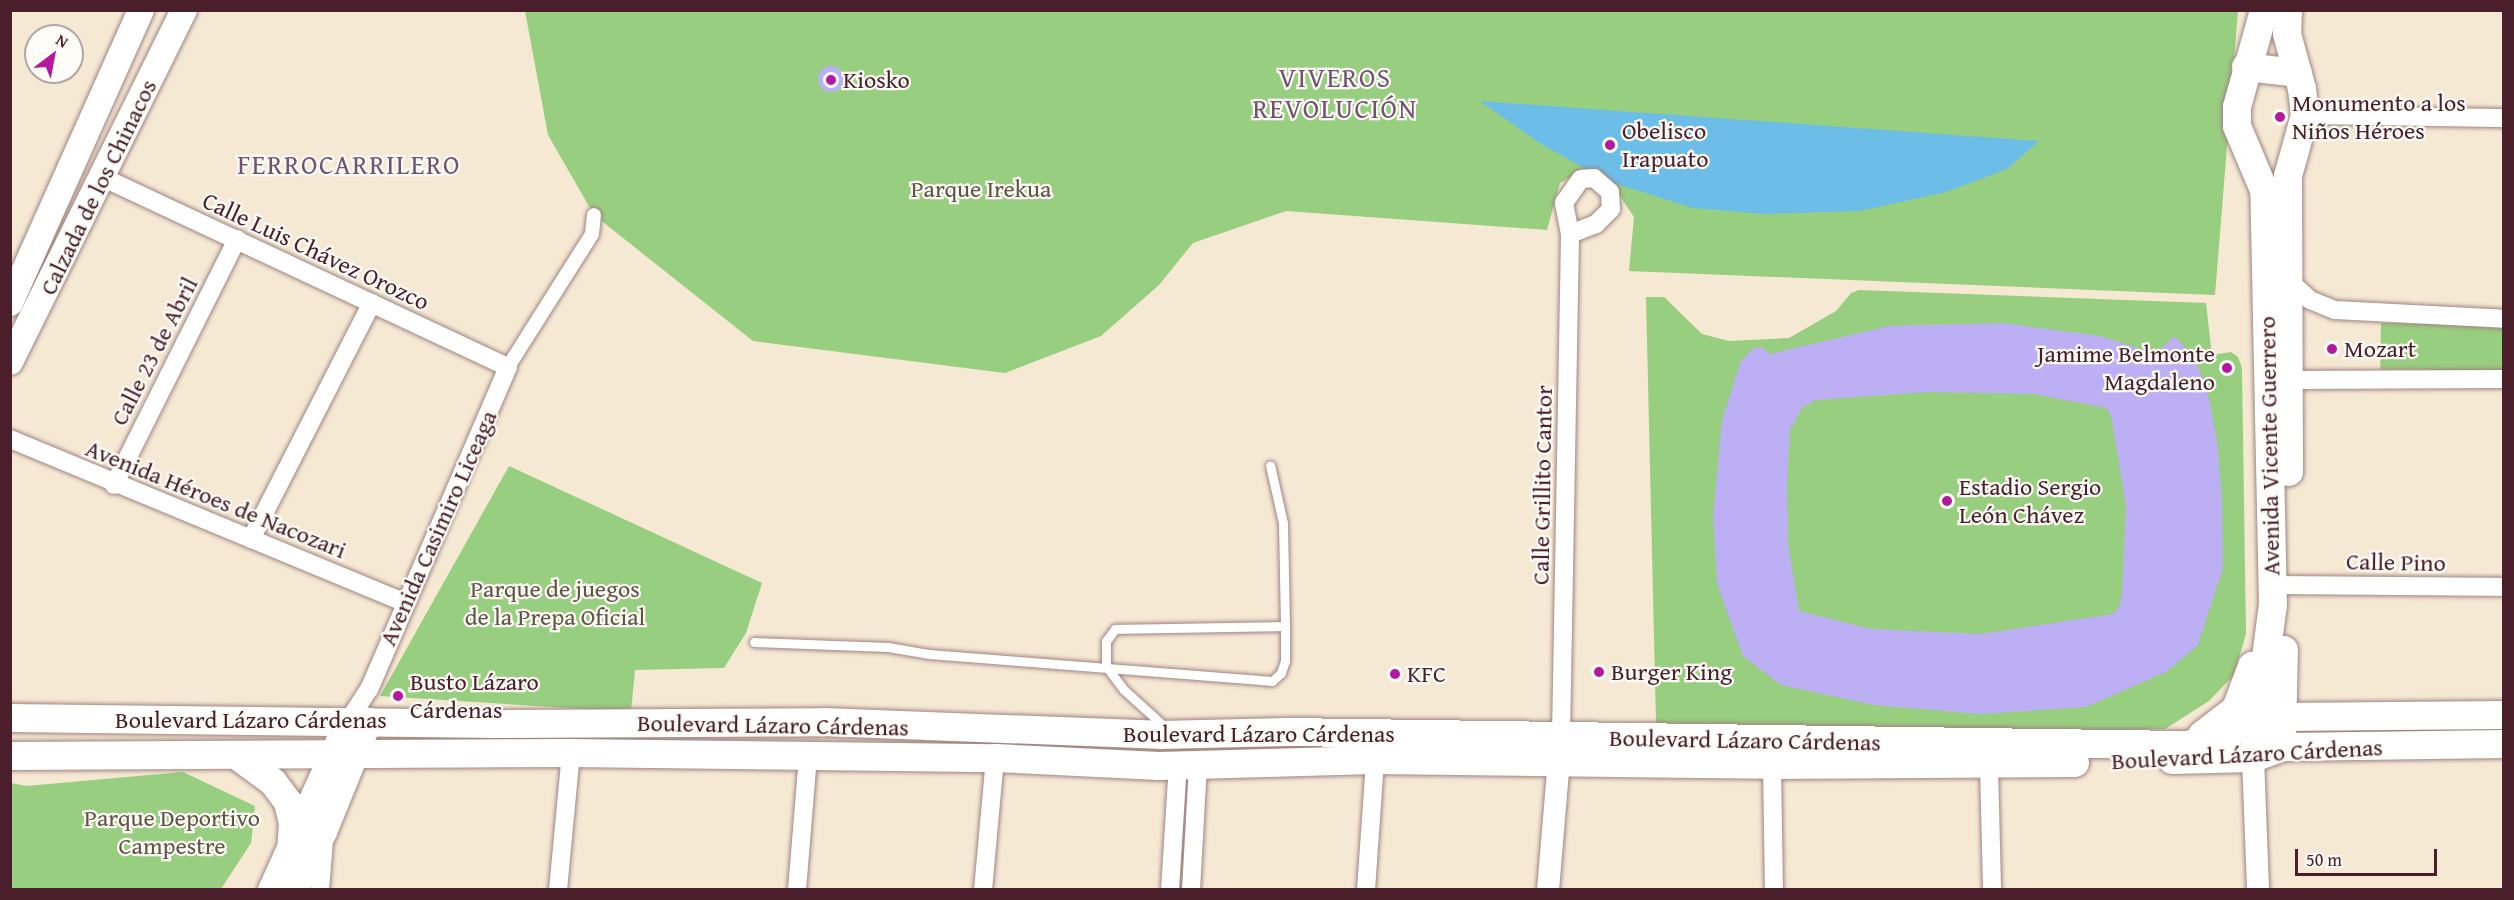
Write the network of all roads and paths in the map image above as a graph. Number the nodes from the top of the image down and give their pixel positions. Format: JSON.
{"nodes":[{"id":1,"x":141,"y":10,"type":"edge"},
{"id":2,"x":184,"y":10,"type":"edge"},
{"id":3,"x":2264,"y":10,"type":"edge"},
{"id":4,"x":2288,"y":10,"type":"edge"},
{"id":5,"x":2246,"y":67,"type":"junction"},
{"id":6,"x":2298,"y":73,"type":"junction"},
{"id":7,"x":2305,"y":115,"type":"junction"},
{"id":8,"x":2504,"y":118,"type":"edge"},
{"id":9,"x":2245,"y":145,"type":"junction"},
{"id":10,"x":2294,"y":152,"type":"junction"},
{"id":11,"x":104,"y":178,"type":"junction"},
{"id":12,"x":594,"y":215,"type":"dead end"},
{"id":13,"x":1570,"y":234,"type":"dead end"},
{"id":14,"x":237,"y":239,"type":"junction"},
{"id":15,"x":2289,"y":281,"type":"junction"},
{"id":16,"x":10,"y":303,"type":"edge"},
{"id":17,"x":372,"y":303,"type":"junction"},
{"id":18,"x":2504,"y":319,"type":"edge"},
{"id":19,"x":10,"y":363,"type":"edge"},
{"id":20,"x":508,"y":368,"type":"junction"},
{"id":21,"x":2504,"y":379,"type":"edge"},
{"id":22,"x":2290,"y":380,"type":"junction"},
{"id":23,"x":10,"y":439,"type":"edge"},
{"id":24,"x":1270,"y":465,"type":"dead end"},
{"id":25,"x":114,"y":485,"type":"junction"},
{"id":26,"x":250,"y":539,"type":"junction"},
{"id":27,"x":2504,"y":587,"type":"edge"},
{"id":28,"x":2280,"y":595,"type":"junction"},
{"id":29,"x":404,"y":602,"type":"junction"},
{"id":30,"x":1285,"y":626,"type":"junction"},
{"id":31,"x":754,"y":642,"type":"dead end"},
{"id":32,"x":1106,"y":666,"type":"junction"},
{"id":33,"x":2504,"y":715,"type":"edge"},
{"id":34,"x":10,"y":718,"type":"edge"},
{"id":35,"x":358,"y":721,"type":"junction"},
{"id":36,"x":2269,"y":721,"type":"junction"},
{"id":37,"x":1174,"y":735,"type":"junction"},
{"id":38,"x":2504,"y":744,"type":"edge"},
{"id":39,"x":2188,"y":745,"type":"junction"},
{"id":40,"x":2283,"y":747,"type":"junction"},
{"id":41,"x":1560,"y":749,"type":"junction"},
{"id":42,"x":346,"y":753,"type":"junction"},
{"id":43,"x":571,"y":753,"type":"junction"},
{"id":44,"x":10,"y":756,"type":"edge"},
{"id":45,"x":808,"y":756,"type":"junction"},
{"id":46,"x":240,"y":758,"type":"junction"},
{"id":47,"x":995,"y":758,"type":"junction"},
{"id":48,"x":2253,"y":758,"type":"junction"},
{"id":49,"x":1375,"y":760,"type":"junction"},
{"id":50,"x":1188,"y":764,"type":"junction"},
{"id":51,"x":1772,"y":765,"type":"junction"},
{"id":52,"x":1989,"y":765,"type":"junction"},
{"id":53,"x":324,"y":832,"type":"junction"},
{"id":54,"x":291,"y":852,"type":"junction"},
{"id":55,"x":271,"y":890,"type":"edge"},
{"id":56,"x":295,"y":890,"type":"edge"},
{"id":57,"x":320,"y":890,"type":"edge"},
{"id":58,"x":558,"y":890,"type":"edge"},
{"id":59,"x":797,"y":890,"type":"edge"},
{"id":60,"x":983,"y":890,"type":"edge"},
{"id":61,"x":1170,"y":890,"type":"edge"},
{"id":62,"x":1191,"y":890,"type":"edge"},
{"id":63,"x":1366,"y":890,"type":"edge"},
{"id":64,"x":1548,"y":890,"type":"edge"},
{"id":65,"x":1774,"y":890,"type":"edge"},
{"id":66,"x":1992,"y":890,"type":"edge"},
{"id":67,"x":2258,"y":890,"type":"edge"}],
"edges":[{"from":1,"to":16,"type":"main road","name":"Calzada de los Chinacos"},
{"from":2,"to":11,"type":"main road","name":"Calzada de los Chinacos"},
{"from":3,"to":5,"type":"main road","name":"Avenida Vicente Guerrero"},
{"from":4,"to":6,"type":"main road","name":"Avenida Vicente Guerrero"},
{"from":5,"to":6,"type":"main road"},
{"from":5,"to":9,"type":"main road","name":"Avenida Vicente Guerrero"},
{"from":6,"to":7,"type":"main road","name":"Avenida Vicente Guerrero"},
{"from":7,"to":8,"type":"street"},
{"from":7,"to":10,"type":"main road","name":"Avenida Vicente Guerrero"},
{"from":9,"to":10,"type":"main road"},
{"from":9,"to":28,"type":"main road","name":"Avenida Vicente Guerrero"},
{"from":10,"to":15,"type":"main road","name":"Avenida Vicente Guerrero"},
{"from":11,"to":14,"type":"street","name":"Calle Luis Chávez Orozco"},
{"from":11,"to":19,"type":"main road","name":"Calzada de los Chinacos"},
{"from":12,"to":20,"type":"street"},
{"from":13,"to":41,"type":"street","name":"Calle Grillito Cantor"},
{"from":14,"to":17,"type":"street","name":"Calle Luis Chávez Orozco"},
{"from":14,"to":25,"type":"street","name":"Calle 23 de Abril"},
{"from":15,"to":18,"type":"street"},
{"from":15,"to":22,"type":"main road","name":"Avenida Vicente Guerrero"},
{"from":17,"to":20,"type":"street","name":"Calle Luis Chávez Orozco"},
{"from":17,"to":26,"type":"street"},
{"from":20,"to":29,"type":"street","name":"Avenida Casimiro Liceaga"},
{"from":21,"to":22,"type":"street"},
{"from":22,"to":28,"type":"main road","name":"Avenida Vicente Guerrero"},
{"from":23,"to":25,"type":"street","name":"Avenida Héroes de Nacozari"},
{"from":24,"to":30,"type":"lane"},
{"from":25,"to":26,"type":"street","name":"Avenida Héroes de Nacozari"},
{"from":26,"to":29,"type":"street","name":"Avenida Héroes de Nacozari"},
{"from":27,"to":28,"type":"street","name":"Calle Pino"},
{"from":28,"to":36,"type":"main road","name":"Avenida Vicente Guerrero"},
{"from":28,"to":39,"type":"main road"},
{"from":29,"to":35,"type":"street","name":"Avenida Casimiro Liceaga"},
{"from":30,"to":32,"type":"lane"},
{"from":30,"to":32,"type":"lane"},
{"from":31,"to":32,"type":"lane"},
{"from":32,"to":37,"type":"lane"},
{"from":33,"to":36,"type":"main road","name":"Boulevard Lázaro Cárdenas"},
{"from":34,"to":35,"type":"main road","name":"Boulevard Lázaro Cárdenas"},
{"from":35,"to":37,"type":"main road","name":"Boulevard Lázaro Cárdenas"},
{"from":35,"to":42,"type":"main road","name":"Avenida Casimiro Liceaga"},
{"from":36,"to":39,"type":"main road","name":"Boulevard Lázaro Cárdenas"},
{"from":36,"to":40,"type":"main road","name":"Avenida Vicente Guerrero"},
{"from":36,"to":48,"type":"main road","name":"Avenida Vicente Guerrero"},
{"from":37,"to":41,"type":"main road","name":"Boulevard Lázaro Cárdenas"},
{"from":38,"to":40,"type":"main road","name":"Boulevard Lázaro Cárdenas"},
{"from":39,"to":41,"type":"main road","name":"Boulevard Lázaro Cárdenas"},
{"from":40,"to":48,"type":"main road","name":"Boulevard Lázaro Cárdenas"},
{"from":41,"to":49,"type":"main road","name":"Boulevard Lázaro Cárdenas"},
{"from":41,"to":51,"type":"main road","name":"Boulevard Lázaro Cárdenas"},
{"from":41,"to":64,"type":"street"},
{"from":42,"to":43,"type":"main road","name":"Boulevard Lázaro Cárdenas"},
{"from":42,"to":46,"type":"main road","name":"Boulevard Lázaro Cárdenas"},
{"from":42,"to":53,"type":"main road","name":"Avenida Casimiro Liceaga"},
{"from":42,"to":54,"type":"main road","name":"Avenida Casimiro Liceaga"},
{"from":43,"to":45,"type":"main road","name":"Boulevard Lázaro Cárdenas"},
{"from":43,"to":58,"type":"street"},
{"from":44,"to":46,"type":"main road","name":"Boulevard Lázaro Cárdenas"},
{"from":45,"to":47,"type":"main road","name":"Boulevard Lázaro Cárdenas"},
{"from":45,"to":59,"type":"street"},
{"from":46,"to":54,"type":"main road"},
{"from":47,"to":50,"type":"main road","name":"Boulevard Lázaro Cárdenas"},
{"from":47,"to":60,"type":"street"},
{"from":48,"to":52,"type":"main road","name":"Boulevard Lázaro Cárdenas"},
{"from":48,"to":67,"type":"street","name":"Avenida Vicente Guerrero"},
{"from":49,"to":50,"type":"main road","name":"Boulevard Lázaro Cárdenas"},
{"from":49,"to":63,"type":"street"},
{"from":50,"to":61,"type":"street"},
{"from":50,"to":62,"type":"street"},
{"from":51,"to":52,"type":"main road","name":"Boulevard Lázaro Cárdenas"},
{"from":51,"to":65,"type":"street"},
{"from":52,"to":66,"type":"street"},
{"from":53,"to":56,"type":"main road","name":"Avenida Casimiro Liceaga"},
{"from":53,"to":57,"type":"street"},
{"from":54,"to":55,"type":"main road","name":"Avenida Casimiro Liceaga"}]}
